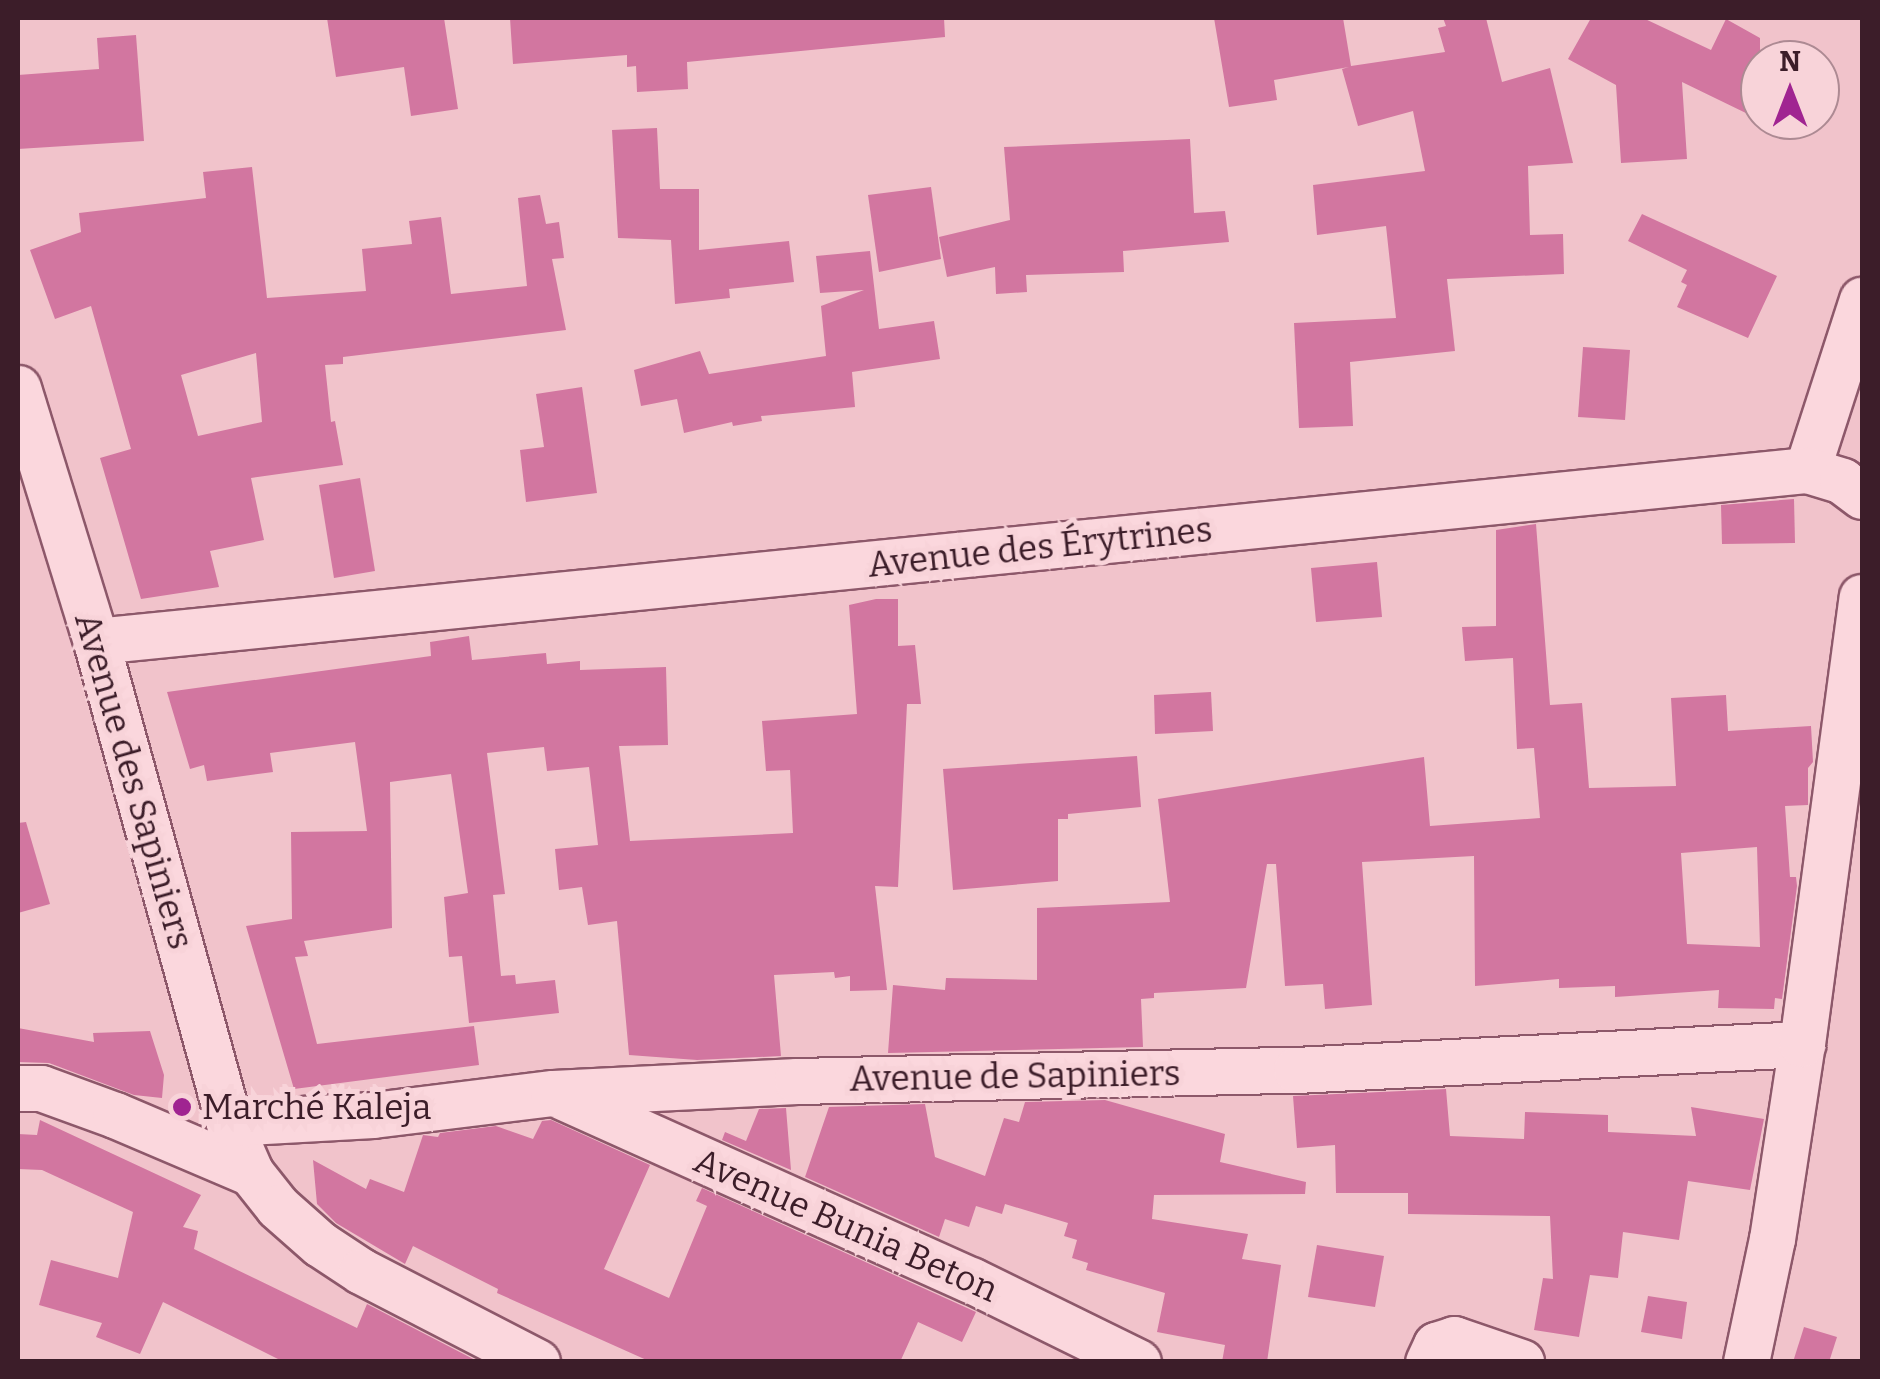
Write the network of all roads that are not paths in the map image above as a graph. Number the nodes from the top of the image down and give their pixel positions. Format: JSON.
{"nodes":[{"id":1,"x":1862,"y":300,"type":"edge"},
{"id":2,"x":18,"y":388,"type":"edge"},
{"id":3,"x":1807,"y":470,"type":"junction"},
{"id":4,"x":1862,"y":496,"type":"edge"},
{"id":5,"x":1862,"y":597,"type":"edge"},
{"id":6,"x":96,"y":641,"type":"junction"},
{"id":7,"x":1802,"y":1044,"type":"junction"},
{"id":8,"x":18,"y":1088,"type":"edge"},
{"id":9,"x":553,"y":1093,"type":"junction"},
{"id":10,"x":229,"y":1123,"type":"junction"},
{"id":11,"x":251,"y":1173,"type":"junction"},
{"id":12,"x":537,"y":1362,"type":"edge"},
{"id":13,"x":1138,"y":1362,"type":"edge"},
{"id":14,"x":1428,"y":1362,"type":"edge"},
{"id":15,"x":1521,"y":1362,"type":"edge"},
{"id":16,"x":1746,"y":1362,"type":"edge"}],
"edges":[{"from":1,"to":3,"type":"street"},
{"from":2,"to":6,"type":"street","name":"Avenue des Sapiniers"},
{"from":3,"to":4,"type":"street"},
{"from":3,"to":6,"type":"street","name":"Avenue des Érytrines"},
{"from":5,"to":7,"type":"street"},
{"from":6,"to":10,"type":"street","name":"Avenue des Sapiniers"},
{"from":7,"to":9,"type":"street","name":"Avenue de Sapiniers"},
{"from":7,"to":16,"type":"street"},
{"from":8,"to":11,"type":"street"},
{"from":9,"to":10,"type":"street","name":"Avenue de Sapiniers"},
{"from":9,"to":13,"type":"street","name":"Avenue Bunia Beton"},
{"from":10,"to":11,"type":"street","name":"Avenue des Sapiniers"},
{"from":11,"to":12,"type":"street"},
{"from":14,"to":15,"type":"street"}]}
